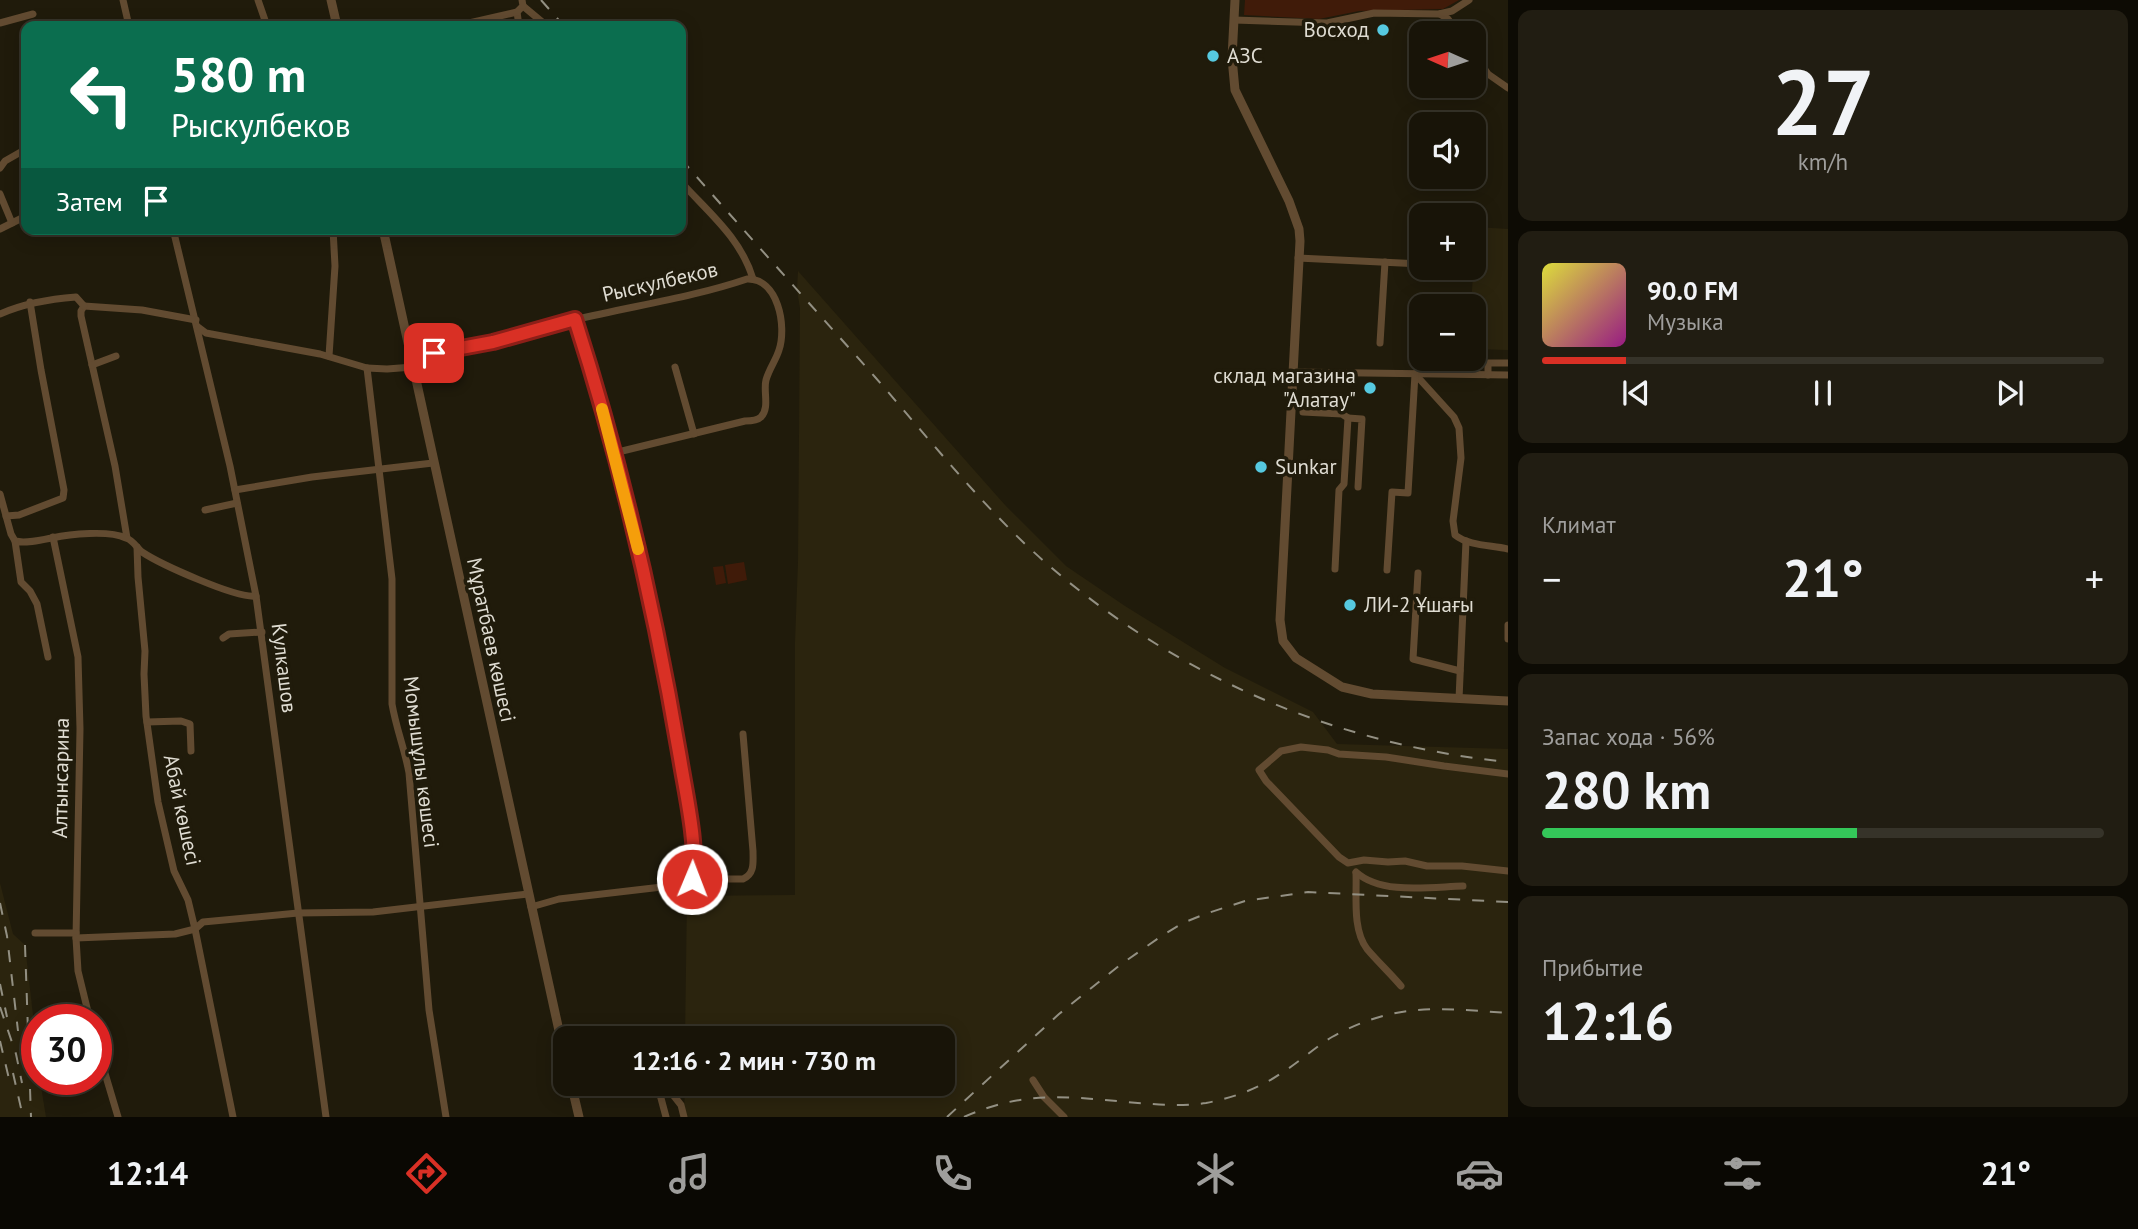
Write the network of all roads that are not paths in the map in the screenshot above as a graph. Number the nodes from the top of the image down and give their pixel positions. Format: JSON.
{"nodes":[{"id":1,"x":123,"y":0,"type":"edge"},
{"id":2,"x":258,"y":0,"type":"edge"},
{"id":3,"x":331,"y":0,"type":"edge"},
{"id":4,"x":1235,"y":0,"type":"edge"},
{"id":5,"x":1469,"y":0,"type":"edge"},
{"id":6,"x":521,"y":6,"type":"edge"},
{"id":7,"x":33,"y":14,"type":"dead end"},
{"id":8,"x":1438,"y":14,"type":"junction"},
{"id":9,"x":1234,"y":20,"type":"junction"},
{"id":10,"x":128,"y":21,"type":"edge"},
{"id":11,"x":265,"y":21,"type":"edge"},
{"id":12,"x":336,"y":21,"type":"edge"},
{"id":13,"x":472,"y":21,"type":"edge"},
{"id":14,"x":540,"y":21,"type":"edge"},
{"id":15,"x":1449,"y":21,"type":"edge"},
{"id":16,"x":0,"y":23,"type":"edge"},
{"id":17,"x":1486,"y":71,"type":"edge"},
{"id":18,"x":1508,"y":88,"type":"edge"},
{"id":19,"x":21,"y":152,"type":"edge"},
{"id":20,"x":0,"y":168,"type":"edge"},
{"id":21,"x":686,"y":186,"type":"edge"},
{"id":22,"x":0,"y":194,"type":"edge"},
{"id":23,"x":21,"y":218,"type":"edge"},
{"id":24,"x":12,"y":223,"type":"junction"},
{"id":25,"x":0,"y":229,"type":"edge"},
{"id":26,"x":174,"y":235,"type":"edge"},
{"id":27,"x":333,"y":235,"type":"edge"},
{"id":28,"x":384,"y":235,"type":"edge"},
{"id":29,"x":1298,"y":258,"type":"junction"},
{"id":30,"x":1385,"y":262,"type":"junction"},
{"id":31,"x":1409,"y":263,"type":"edge"},
{"id":32,"x":753,"y":279,"type":"junction"},
{"id":33,"x":30,"y":302,"type":"junction"},
{"id":34,"x":84,"y":306,"type":"junction"},
{"id":35,"x":0,"y":314,"type":"edge"},
{"id":36,"x":575,"y":319,"type":"junction"},
{"id":37,"x":196,"y":324,"type":"junction"},
{"id":38,"x":1380,"y":344,"type":"dead end"},
{"id":39,"x":410,"y":354,"type":"junction"},
{"id":40,"x":116,"y":356,"type":"dead end"},
{"id":41,"x":329,"y":356,"type":"junction"},
{"id":42,"x":1508,"y":363,"type":"edge"},
{"id":43,"x":92,"y":365,"type":"junction"},
{"id":44,"x":413,"y":367,"type":"junction"},
{"id":45,"x":675,"y":367,"type":"dead end"},
{"id":46,"x":367,"y":368,"type":"junction"},
{"id":47,"x":1293,"y":372,"type":"junction"},
{"id":48,"x":1415,"y":373,"type":"junction"},
{"id":49,"x":1488,"y":374,"type":"junction"},
{"id":50,"x":1508,"y":375,"type":"edge"},
{"id":51,"x":1303,"y":412,"type":"dead end"},
{"id":52,"x":1348,"y":418,"type":"junction"},
{"id":53,"x":694,"y":434,"type":"junction"},
{"id":54,"x":614,"y":453,"type":"junction"},
{"id":55,"x":433,"y":463,"type":"junction"},
{"id":56,"x":380,"y":469,"type":"junction"},
{"id":57,"x":1358,"y":487,"type":"dead end"},
{"id":58,"x":235,"y":490,"type":"junction"},
{"id":59,"x":0,"y":494,"type":"edge"},
{"id":60,"x":237,"y":503,"type":"junction"},
{"id":61,"x":205,"y":510,"type":"dead end"},
{"id":62,"x":6,"y":516,"type":"junction"},
{"id":63,"x":52,"y":537,"type":"junction"},
{"id":64,"x":127,"y":538,"type":"junction"},
{"id":65,"x":15,"y":541,"type":"junction"},
{"id":66,"x":1466,"y":541,"type":"junction"},
{"id":67,"x":137,"y":547,"type":"junction"},
{"id":68,"x":1508,"y":549,"type":"edge"},
{"id":69,"x":1335,"y":569,"type":"dead end"},
{"id":70,"x":1387,"y":570,"type":"dead end"},
{"id":71,"x":1418,"y":573,"type":"dead end"},
{"id":72,"x":256,"y":596,"type":"junction"},
{"id":73,"x":1508,"y":625,"type":"edge"},
{"id":74,"x":262,"y":632,"type":"junction"},
{"id":75,"x":223,"y":638,"type":"dead end"},
{"id":76,"x":1508,"y":639,"type":"edge"},
{"id":77,"x":48,"y":657,"type":"dead end"},
{"id":78,"x":1460,"y":671,"type":"junction"},
{"id":79,"x":1459,"y":699,"type":"junction"},
{"id":80,"x":1508,"y":701,"type":"edge"},
{"id":81,"x":147,"y":722,"type":"junction"},
{"id":82,"x":743,"y":734,"type":"dead end"},
{"id":83,"x":191,"y":751,"type":"dead end"},
{"id":84,"x":1508,"y":774,"type":"edge"},
{"id":85,"x":1348,"y":863,"type":"junction"},
{"id":86,"x":1508,"y":871,"type":"edge"},
{"id":87,"x":1356,"y":873,"type":"junction"},
{"id":88,"x":692,"y":879,"type":"junction"},
{"id":89,"x":1463,"y":887,"type":"dead end"},
{"id":90,"x":528,"y":894,"type":"junction"},
{"id":91,"x":531,"y":906,"type":"junction"},
{"id":92,"x":420,"y":907,"type":"junction"},
{"id":93,"x":298,"y":913,"type":"junction"},
{"id":94,"x":195,"y":929,"type":"junction"},
{"id":95,"x":35,"y":933,"type":"dead end"},
{"id":96,"x":76,"y":935,"type":"junction"},
{"id":97,"x":1401,"y":986,"type":"dead end"},
{"id":98,"x":86,"y":1004,"type":"edge"},
{"id":99,"x":558,"y":1026,"type":"edge"},
{"id":100,"x":1033,"y":1080,"type":"dead end"},
{"id":101,"x":111,"y":1095,"type":"edge"},
{"id":102,"x":574,"y":1096,"type":"edge"},
{"id":103,"x":659,"y":1096,"type":"edge"},
{"id":104,"x":674,"y":1096,"type":"edge"},
{"id":105,"x":118,"y":1117,"type":"edge"},
{"id":106,"x":233,"y":1117,"type":"edge"},
{"id":107,"x":326,"y":1117,"type":"edge"},
{"id":108,"x":446,"y":1117,"type":"edge"},
{"id":109,"x":579,"y":1117,"type":"edge"},
{"id":110,"x":666,"y":1117,"type":"edge"},
{"id":111,"x":684,"y":1117,"type":"edge"},
{"id":112,"x":1064,"y":1117,"type":"edge"}],
"edges":[{"from":1,"to":10,"type":"street"},
{"from":2,"to":11,"type":"street"},
{"from":3,"to":12,"type":"street"},
{"from":4,"to":9,"type":"street"},
{"from":5,"to":8,"type":"street"},
{"from":6,"to":13,"type":"street"},
{"from":6,"to":14,"type":"street"},
{"from":7,"to":16,"type":"street"},
{"from":8,"to":9,"type":"street"},
{"from":8,"to":15,"type":"street"},
{"from":9,"to":29,"type":"street"},
{"from":17,"to":18,"type":"street"},
{"from":19,"to":20,"type":"street"},
{"from":21,"to":32,"type":"street"},
{"from":22,"to":24,"type":"street"},
{"from":23,"to":24,"type":"street"},
{"from":24,"to":25,"type":"street"},
{"from":26,"to":37,"type":"street","name":"Кулкашов"},
{"from":27,"to":41,"type":"street"},
{"from":28,"to":39,"type":"street","name":"Мұратбаев көшесі"},
{"from":29,"to":30,"type":"street"},
{"from":29,"to":47,"type":"street"},
{"from":30,"to":31,"type":"street"},
{"from":30,"to":38,"type":"street"},
{"from":32,"to":36,"type":"street","name":"Рыскулбеков"},
{"from":32,"to":53,"type":"street"},
{"from":33,"to":34,"type":"street"},
{"from":33,"to":35,"type":"street"},
{"from":33,"to":62,"type":"street"},
{"from":34,"to":37,"type":"street"},
{"from":34,"to":43,"type":"street"},
{"from":36,"to":39,"type":"street","name":"Рыскулбеков"},
{"from":36,"to":54,"type":"street"},
{"from":37,"to":41,"type":"street"},
{"from":37,"to":58,"type":"street","name":"Кулкашов"},
{"from":39,"to":44,"type":"street","name":"Мұратбаев көшесі"},
{"from":40,"to":43,"type":"street"},
{"from":41,"to":46,"type":"street"},
{"from":42,"to":49,"type":"street"},
{"from":43,"to":64,"type":"street"},
{"from":44,"to":46,"type":"street"},
{"from":44,"to":55,"type":"street","name":"Мұратбаев көшесі"},
{"from":45,"to":53,"type":"street"},
{"from":46,"to":56,"type":"street","name":"Момышұлы көшесі"},
{"from":47,"to":48,"type":"street"},
{"from":47,"to":79,"type":"street"},
{"from":48,"to":49,"type":"street"},
{"from":48,"to":66,"type":"street"},
{"from":48,"to":70,"type":"street"},
{"from":49,"to":50,"type":"street"},
{"from":51,"to":52,"type":"street"},
{"from":52,"to":57,"type":"street"},
{"from":52,"to":69,"type":"street"},
{"from":53,"to":54,"type":"street"},
{"from":54,"to":88,"type":"street"},
{"from":55,"to":56,"type":"street"},
{"from":55,"to":90,"type":"street","name":"Мұратбаев көшесі"},
{"from":56,"to":58,"type":"street"},
{"from":56,"to":92,"type":"street","name":"Момышұлы көшесі"},
{"from":58,"to":60,"type":"street","name":"Кулкашов"},
{"from":59,"to":62,"type":"street"},
{"from":60,"to":61,"type":"street"},
{"from":60,"to":72,"type":"street","name":"Кулкашов"},
{"from":62,"to":65,"type":"street"},
{"from":63,"to":64,"type":"street"},
{"from":63,"to":65,"type":"street"},
{"from":63,"to":96,"type":"street","name":"Алтынсарина"},
{"from":64,"to":67,"type":"street"},
{"from":65,"to":77,"type":"street"},
{"from":66,"to":68,"type":"street"},
{"from":66,"to":78,"type":"street"},
{"from":67,"to":72,"type":"street"},
{"from":67,"to":81,"type":"street","name":"Абай көшесі"},
{"from":71,"to":78,"type":"street"},
{"from":72,"to":74,"type":"street","name":"Кулкашов"},
{"from":73,"to":76,"type":"street"},
{"from":74,"to":75,"type":"street"},
{"from":74,"to":93,"type":"street","name":"Кулкашов"},
{"from":78,"to":79,"type":"street"},
{"from":79,"to":80,"type":"street"},
{"from":81,"to":83,"type":"street"},
{"from":81,"to":94,"type":"street","name":"Абай көшесі"},
{"from":82,"to":88,"type":"street"},
{"from":84,"to":85,"type":"street"},
{"from":85,"to":86,"type":"street"},
{"from":85,"to":87,"type":"street"},
{"from":87,"to":89,"type":"street"},
{"from":87,"to":97,"type":"street"},
{"from":88,"to":91,"type":"street"},
{"from":90,"to":91,"type":"street","name":"Мұратбаев көшесі"},
{"from":90,"to":92,"type":"street"},
{"from":91,"to":99,"type":"street","name":"Мұратбаев көшесі"},
{"from":92,"to":93,"type":"street"},
{"from":92,"to":108,"type":"street","name":"Момышұлы көшесі"},
{"from":93,"to":94,"type":"street"},
{"from":93,"to":107,"type":"street","name":"Кулкашов"},
{"from":94,"to":96,"type":"street"},
{"from":94,"to":106,"type":"street","name":"Абай көшесі"},
{"from":95,"to":96,"type":"street"},
{"from":96,"to":98,"type":"street","name":"Алтынсарина"},
{"from":100,"to":112,"type":"street"},
{"from":101,"to":105,"type":"street"},
{"from":102,"to":109,"type":"street"},
{"from":103,"to":110,"type":"street"},
{"from":104,"to":111,"type":"street"}]}
